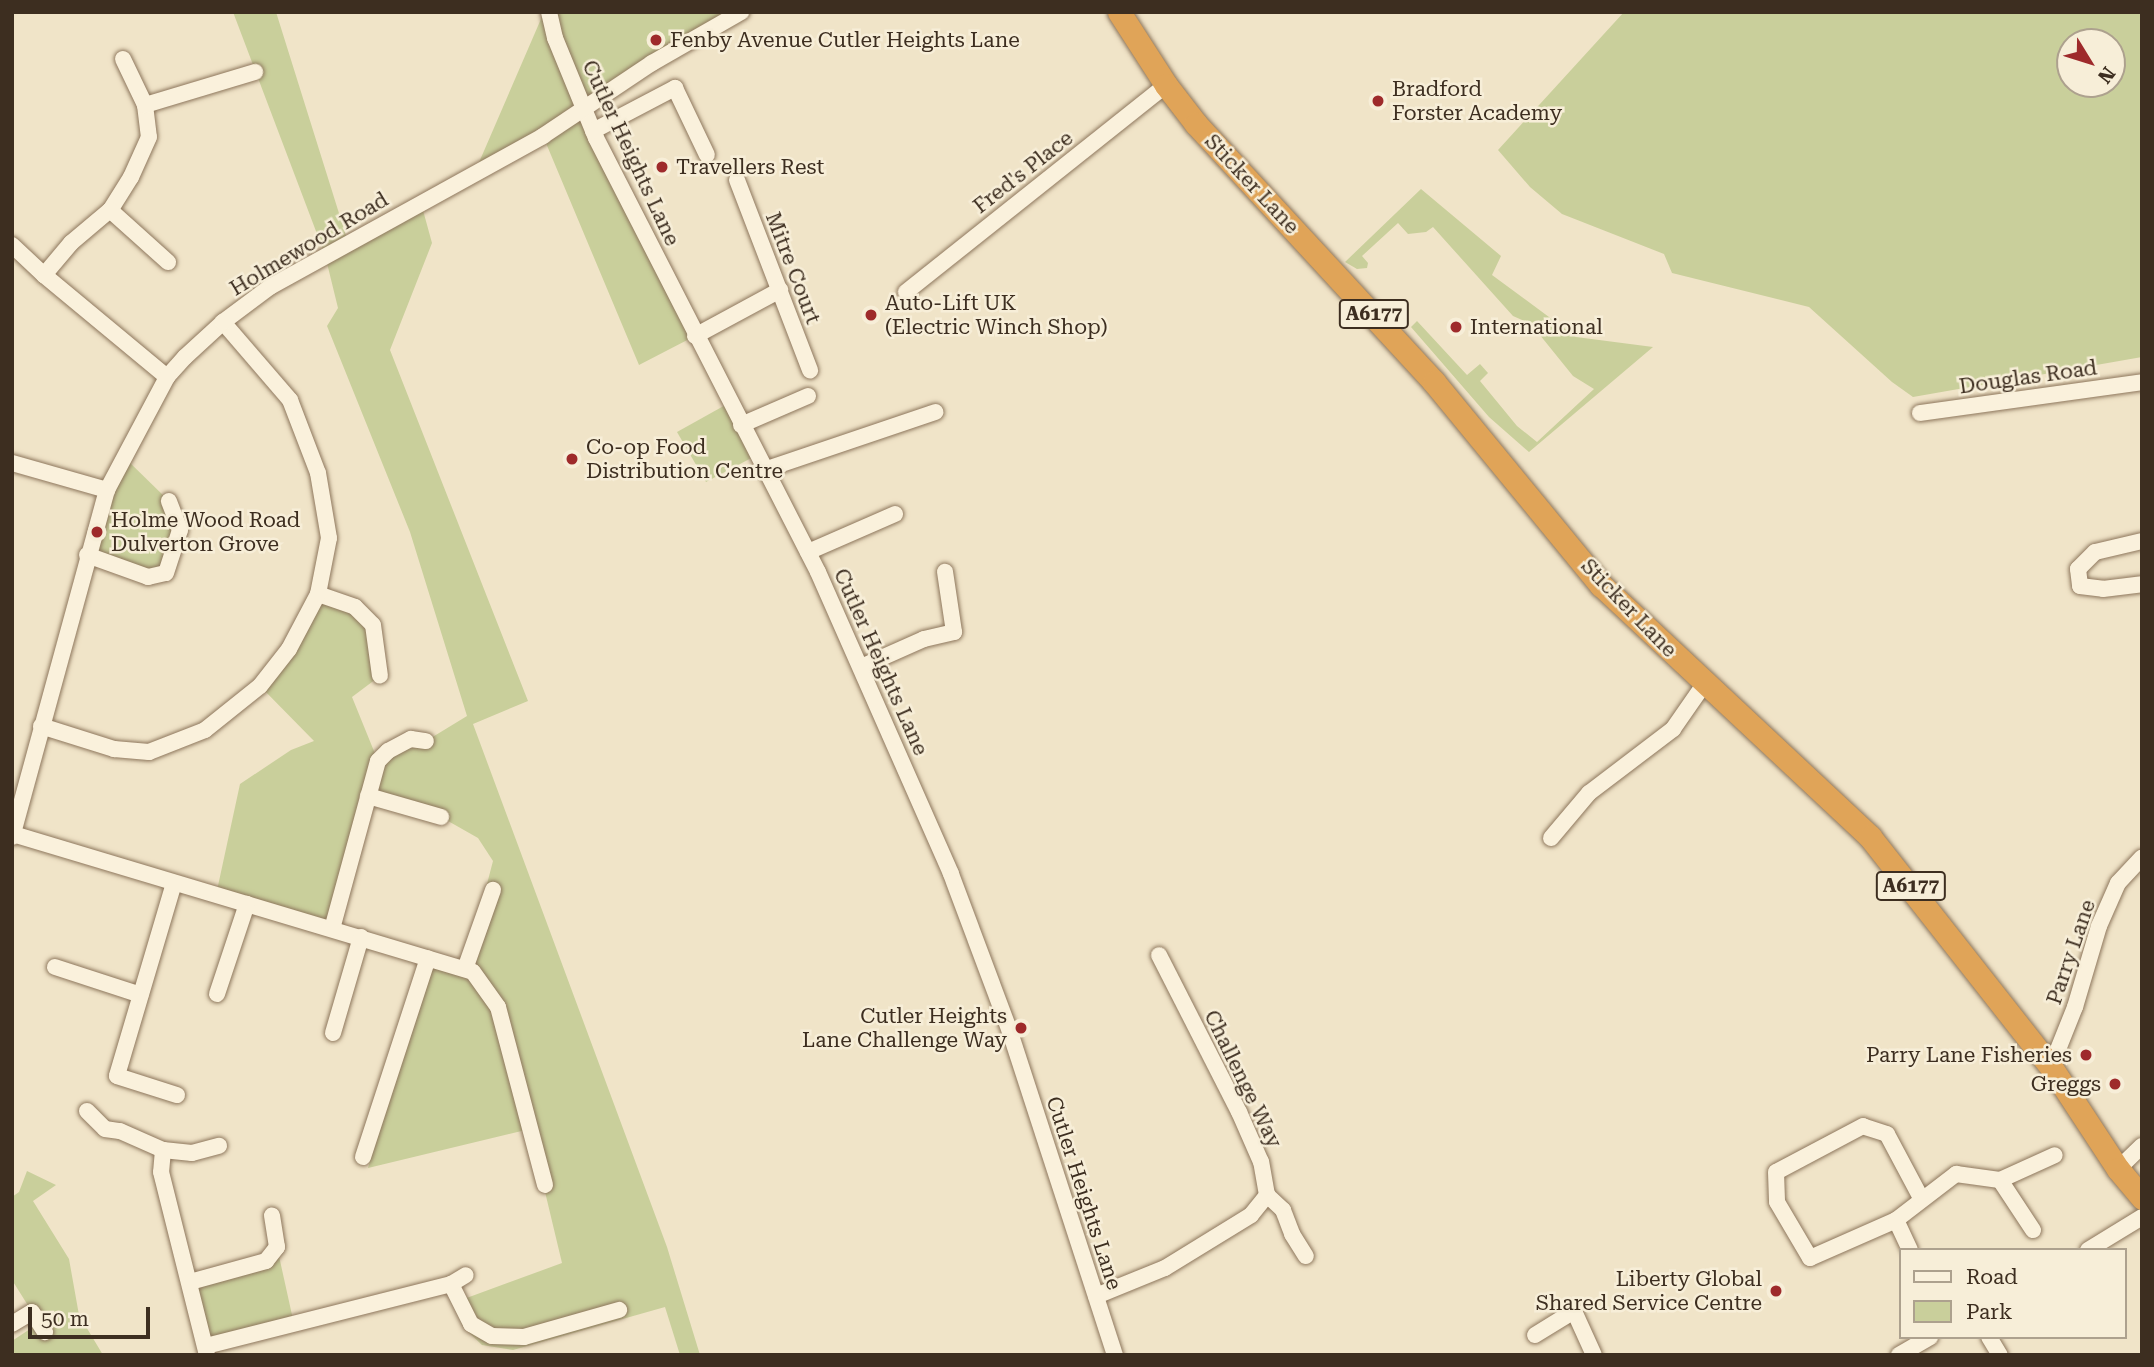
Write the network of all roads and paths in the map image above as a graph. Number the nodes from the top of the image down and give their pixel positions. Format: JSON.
{"nodes":[{"id":1,"x":549,"y":12,"type":"edge"},
{"id":2,"x":741,"y":12,"type":"edge"},
{"id":3,"x":1119,"y":12,"type":"edge"},
{"id":4,"x":123,"y":59,"type":"dead end"},
{"id":5,"x":255,"y":72,"type":"dead end"},
{"id":6,"x":1166,"y":86,"type":"junction"},
{"id":7,"x":145,"y":105,"type":"junction"},
{"id":8,"x":583,"y":108,"type":"junction"},
{"id":9,"x":593,"y":131,"type":"junction"},
{"id":10,"x":707,"y":155,"type":"dead end"},
{"id":11,"x":737,"y":180,"type":"dead end"},
{"id":12,"x":110,"y":210,"type":"junction"},
{"id":13,"x":12,"y":245,"type":"edge"},
{"id":14,"x":168,"y":262,"type":"dead end"},
{"id":15,"x":44,"y":275,"type":"junction"},
{"id":16,"x":780,"y":290,"type":"junction"},
{"id":17,"x":906,"y":292,"type":"dead end"},
{"id":18,"x":223,"y":322,"type":"junction"},
{"id":19,"x":695,"y":336,"type":"junction"},
{"id":20,"x":810,"y":370,"type":"dead end"},
{"id":21,"x":167,"y":377,"type":"junction"},
{"id":22,"x":2142,"y":382,"type":"edge"},
{"id":23,"x":808,"y":396,"type":"dead end"},
{"id":24,"x":935,"y":412,"type":"dead end"},
{"id":25,"x":1920,"y":413,"type":"dead end"},
{"id":26,"x":741,"y":425,"type":"junction"},
{"id":27,"x":12,"y":463,"type":"edge"},
{"id":28,"x":764,"y":470,"type":"junction"},
{"id":29,"x":107,"y":490,"type":"junction"},
{"id":30,"x":169,"y":501,"type":"dead end"},
{"id":31,"x":895,"y":514,"type":"dead end"},
{"id":32,"x":2142,"y":541,"type":"edge"},
{"id":33,"x":808,"y":552,"type":"junction"},
{"id":34,"x":87,"y":555,"type":"junction"},
{"id":35,"x":945,"y":572,"type":"dead end"},
{"id":36,"x":2142,"y":584,"type":"edge"},
{"id":37,"x":318,"y":594,"type":"junction"},
{"id":38,"x":861,"y":667,"type":"junction"},
{"id":39,"x":380,"y":676,"type":"dead end"},
{"id":40,"x":1705,"y":684,"type":"junction"},
{"id":41,"x":41,"y":726,"type":"junction"},
{"id":42,"x":426,"y":741,"type":"dead end"},
{"id":43,"x":368,"y":796,"type":"junction"},
{"id":44,"x":441,"y":817,"type":"dead end"},
{"id":45,"x":13,"y":836,"type":"edge"},
{"id":46,"x":1551,"y":838,"type":"dead end"},
{"id":47,"x":2142,"y":857,"type":"edge"},
{"id":48,"x":174,"y":883,"type":"junction"},
{"id":49,"x":493,"y":890,"type":"dead end"},
{"id":50,"x":247,"y":904,"type":"junction"},
{"id":51,"x":332,"y":929,"type":"junction"},
{"id":52,"x":361,"y":937,"type":"junction"},
{"id":53,"x":1159,"y":955,"type":"dead end"},
{"id":54,"x":428,"y":958,"type":"junction"},
{"id":55,"x":55,"y":967,"type":"dead end"},
{"id":56,"x":465,"y":969,"type":"junction"},
{"id":57,"x":217,"y":993,"type":"dead end"},
{"id":58,"x":141,"y":995,"type":"junction"},
{"id":59,"x":333,"y":1033,"type":"dead end"},
{"id":60,"x":2051,"y":1067,"type":"junction"},
{"id":61,"x":177,"y":1095,"type":"dead end"},
{"id":62,"x":87,"y":1111,"type":"dead end"},
{"id":63,"x":219,"y":1146,"type":"dead end"},
{"id":64,"x":2142,"y":1146,"type":"edge"},
{"id":65,"x":163,"y":1150,"type":"junction"},
{"id":66,"x":2055,"y":1155,"type":"dead end"},
{"id":67,"x":363,"y":1157,"type":"dead end"},
{"id":68,"x":2118,"y":1169,"type":"junction"},
{"id":69,"x":2000,"y":1180,"type":"junction"},
{"id":70,"x":545,"y":1185,"type":"dead end"},
{"id":71,"x":1267,"y":1195,"type":"junction"},
{"id":72,"x":1921,"y":1198,"type":"junction"},
{"id":73,"x":2142,"y":1198,"type":"edge"},
{"id":74,"x":272,"y":1215,"type":"dead end"},
{"id":75,"x":2142,"y":1217,"type":"edge"},
{"id":76,"x":1896,"y":1220,"type":"junction"},
{"id":77,"x":2033,"y":1230,"type":"dead end"},
{"id":78,"x":1909,"y":1248,"type":"edge"},
{"id":79,"x":2091,"y":1248,"type":"edge"},
{"id":80,"x":1306,"y":1256,"type":"dead end"},
{"id":81,"x":466,"y":1275,"type":"dead end"},
{"id":82,"x":190,"y":1282,"type":"junction"},
{"id":83,"x":451,"y":1284,"type":"junction"},
{"id":84,"x":1096,"y":1296,"type":"junction"},
{"id":85,"x":453,"y":1303,"type":"dead end"},
{"id":86,"x":619,"y":1310,"type":"dead end"},
{"id":87,"x":12,"y":1324,"type":"edge"},
{"id":88,"x":45,"y":1332,"type":"dead end"},
{"id":89,"x":1535,"y":1335,"type":"dead end"},
{"id":90,"x":1927,"y":1339,"type":"edge"},
{"id":91,"x":1990,"y":1339,"type":"edge"},
{"id":92,"x":206,"y":1350,"type":"edge"},
{"id":93,"x":1115,"y":1355,"type":"edge"},
{"id":94,"x":1594,"y":1355,"type":"edge"},
{"id":95,"x":1899,"y":1355,"type":"edge"},
{"id":96,"x":2000,"y":1355,"type":"edge"}],
"edges":[{"from":1,"to":8,"type":"street","name":"Cutler Heights Lane"},
{"from":2,"to":8,"type":"street","name":"Holmewood Road"},
{"from":3,"to":6,"type":"highway","name":"Sticker Lane","number":"A6177"},
{"from":4,"to":7,"type":"street"},
{"from":5,"to":7,"type":"street"},
{"from":6,"to":17,"type":"street","name":"Fred's Place"},
{"from":6,"to":40,"type":"highway","name":"Sticker Lane","number":"A6177"},
{"from":7,"to":12,"type":"street"},
{"from":8,"to":9,"type":"street","name":"Cutler Heights Lane"},
{"from":8,"to":18,"type":"street","name":"Holmewood Road"},
{"from":9,"to":10,"type":"street"},
{"from":9,"to":19,"type":"street","name":"Cutler Heights Lane"},
{"from":11,"to":16,"type":"street","name":"Mitre Court"},
{"from":12,"to":14,"type":"street"},
{"from":12,"to":15,"type":"street"},
{"from":13,"to":15,"type":"street"},
{"from":15,"to":21,"type":"street"},
{"from":16,"to":19,"type":"street"},
{"from":16,"to":20,"type":"street","name":"Mitre Court"},
{"from":18,"to":21,"type":"street","name":"Holmewood Road"},
{"from":18,"to":37,"type":"street"},
{"from":19,"to":26,"type":"street","name":"Cutler Heights Lane"},
{"from":21,"to":29,"type":"street","name":"Holmewood Road"},
{"from":22,"to":25,"type":"street","name":"Douglas Road"},
{"from":23,"to":26,"type":"street"},
{"from":24,"to":28,"type":"street"},
{"from":26,"to":28,"type":"street","name":"Cutler Heights Lane"},
{"from":27,"to":29,"type":"street"},
{"from":28,"to":33,"type":"street","name":"Cutler Heights Lane"},
{"from":29,"to":34,"type":"street","name":"Holmewood Road"},
{"from":30,"to":34,"type":"street"},
{"from":31,"to":33,"type":"street"},
{"from":32,"to":36,"type":"street"},
{"from":33,"to":38,"type":"street","name":"Cutler Heights Lane"},
{"from":34,"to":41,"type":"street","name":"Holmewood Road"},
{"from":35,"to":38,"type":"street"},
{"from":37,"to":39,"type":"street"},
{"from":37,"to":41,"type":"street"},
{"from":38,"to":84,"type":"street","name":"Cutler Heights Lane"},
{"from":40,"to":46,"type":"street"},
{"from":40,"to":60,"type":"highway","name":"Sticker Lane","number":"A6177"},
{"from":41,"to":45,"type":"street","name":"Holmewood Road"},
{"from":42,"to":43,"type":"street"},
{"from":43,"to":44,"type":"street"},
{"from":43,"to":51,"type":"street"},
{"from":45,"to":48,"type":"street"},
{"from":47,"to":60,"type":"street","name":"Parry Lane"},
{"from":48,"to":50,"type":"street"},
{"from":48,"to":58,"type":"street"},
{"from":49,"to":56,"type":"street"},
{"from":50,"to":51,"type":"street"},
{"from":50,"to":57,"type":"street"},
{"from":51,"to":52,"type":"street"},
{"from":52,"to":54,"type":"street"},
{"from":52,"to":59,"type":"street"},
{"from":53,"to":71,"type":"street","name":"Challenge Way"},
{"from":54,"to":56,"type":"street"},
{"from":54,"to":67,"type":"street"},
{"from":55,"to":58,"type":"street"},
{"from":56,"to":70,"type":"street"},
{"from":58,"to":61,"type":"street"},
{"from":60,"to":68,"type":"highway","name":"Sticker Lane","number":"A6177"},
{"from":62,"to":65,"type":"street"},
{"from":63,"to":65,"type":"street"},
{"from":64,"to":68,"type":"street"},
{"from":65,"to":82,"type":"street"},
{"from":66,"to":69,"type":"street"},
{"from":68,"to":73,"type":"highway","name":"Sticker Lane","number":"A6177"},
{"from":69,"to":72,"type":"street"},
{"from":69,"to":77,"type":"street"},
{"from":71,"to":80,"type":"street"},
{"from":71,"to":84,"type":"street"},
{"from":72,"to":76,"type":"street"},
{"from":72,"to":76,"type":"street"},
{"from":74,"to":82,"type":"street"},
{"from":75,"to":79,"type":"street"},
{"from":76,"to":78,"type":"street"},
{"from":81,"to":83,"type":"street"},
{"from":82,"to":92,"type":"street"},
{"from":83,"to":85,"type":"street"},
{"from":83,"to":86,"type":"street"},
{"from":83,"to":92,"type":"street"},
{"from":84,"to":93,"type":"street","name":"Cutler Heights Lane"},
{"from":87,"to":88,"type":"street"},
{"from":89,"to":94,"type":"street"},
{"from":90,"to":95,"type":"street"},
{"from":91,"to":96,"type":"street"}]}
